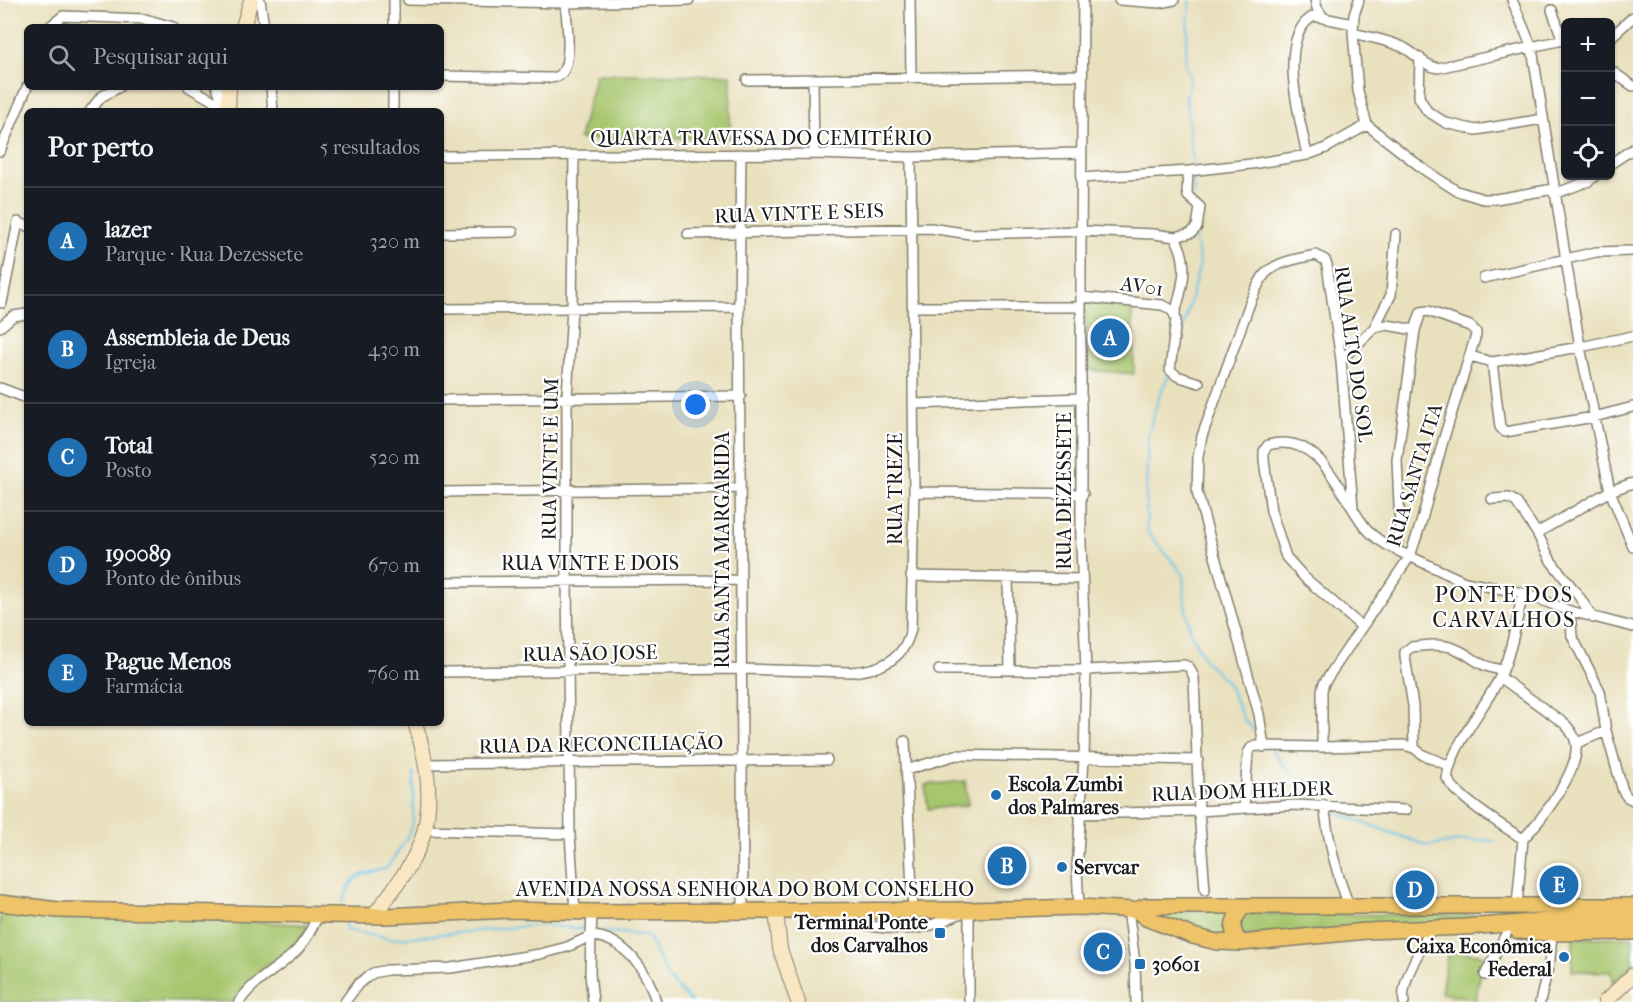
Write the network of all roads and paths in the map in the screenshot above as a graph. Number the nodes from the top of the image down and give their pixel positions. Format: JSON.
{"nodes":[{"id":1,"x":260,"y":0,"type":"edge"},
{"id":2,"x":394,"y":0,"type":"edge"},
{"id":3,"x":408,"y":0,"type":"edge"},
{"id":4,"x":689,"y":0,"type":"edge"},
{"id":5,"x":909,"y":0,"type":"edge"},
{"id":6,"x":1083,"y":0,"type":"edge"},
{"id":7,"x":1119,"y":0,"type":"edge"},
{"id":8,"x":1174,"y":0,"type":"edge"},
{"id":9,"x":1315,"y":0,"type":"edge"},
{"id":10,"x":1359,"y":0,"type":"edge"},
{"id":11,"x":1512,"y":0,"type":"edge"},
{"id":12,"x":566,"y":2,"type":"edge"},
{"id":13,"x":250,"y":5,"type":"edge"},
{"id":14,"x":1552,"y":10,"type":"dead end"},
{"id":15,"x":1323,"y":17,"type":"junction"},
{"id":16,"x":1633,"y":17,"type":"edge"},
{"id":17,"x":53,"y":24,"type":"edge"},
{"id":18,"x":162,"y":24,"type":"edge"},
{"id":19,"x":244,"y":24,"type":"edge"},
{"id":20,"x":264,"y":24,"type":"edge"},
{"id":21,"x":394,"y":24,"type":"edge"},
{"id":22,"x":1353,"y":28,"type":"junction"},
{"id":23,"x":1561,"y":33,"type":"edge"},
{"id":24,"x":1615,"y":34,"type":"edge"},
{"id":25,"x":1561,"y":42,"type":"edge"},
{"id":26,"x":1532,"y":48,"type":"junction"},
{"id":27,"x":1419,"y":58,"type":"junction"},
{"id":28,"x":1614,"y":72,"type":"edge"},
{"id":29,"x":1082,"y":75,"type":"junction"},
{"id":30,"x":444,"y":76,"type":"edge"},
{"id":31,"x":911,"y":77,"type":"junction"},
{"id":32,"x":813,"y":79,"type":"junction"},
{"id":33,"x":747,"y":80,"type":"dead end"},
{"id":34,"x":1633,"y":86,"type":"edge"},
{"id":35,"x":26,"y":90,"type":"edge"},
{"id":36,"x":114,"y":90,"type":"edge"},
{"id":37,"x":194,"y":90,"type":"edge"},
{"id":38,"x":218,"y":90,"type":"edge"},
{"id":39,"x":229,"y":90,"type":"edge"},
{"id":40,"x":272,"y":90,"type":"edge"},
{"id":41,"x":393,"y":90,"type":"edge"},
{"id":42,"x":92,"y":108,"type":"edge"},
{"id":43,"x":225,"y":108,"type":"edge"},
{"id":44,"x":227,"y":108,"type":"edge"},
{"id":45,"x":227,"y":108,"type":"edge"},
{"id":46,"x":273,"y":108,"type":"edge"},
{"id":47,"x":393,"y":108,"type":"edge"},
{"id":48,"x":1543,"y":119,"type":"junction"},
{"id":49,"x":1367,"y":125,"type":"junction"},
{"id":50,"x":1633,"y":149,"type":"edge"},
{"id":51,"x":0,"y":151,"type":"edge"},
{"id":52,"x":1081,"y":153,"type":"junction"},
{"id":53,"x":741,"y":154,"type":"junction"},
{"id":54,"x":814,"y":154,"type":"junction"},
{"id":55,"x":1307,"y":155,"type":"junction"},
{"id":56,"x":444,"y":156,"type":"edge"},
{"id":57,"x":574,"y":156,"type":"junction"},
{"id":58,"x":910,"y":157,"type":"junction"},
{"id":59,"x":1615,"y":161,"type":"edge"},
{"id":60,"x":1192,"y":171,"type":"junction"},
{"id":61,"x":1081,"y":178,"type":"junction"},
{"id":62,"x":1590,"y":180,"type":"edge"},
{"id":63,"x":1554,"y":192,"type":"junction"},
{"id":64,"x":24,"y":225,"type":"edge"},
{"id":65,"x":911,"y":228,"type":"junction"},
{"id":66,"x":1081,"y":231,"type":"junction"},
{"id":67,"x":513,"y":232,"type":"dead end"},
{"id":68,"x":444,"y":233,"type":"edge"},
{"id":69,"x":688,"y":234,"type":"dead end"},
{"id":70,"x":739,"y":234,"type":"junction"},
{"id":71,"x":1396,"y":234,"type":"dead end"},
{"id":72,"x":1175,"y":237,"type":"junction"},
{"id":73,"x":1633,"y":251,"type":"edge"},
{"id":74,"x":1566,"y":258,"type":"junction"},
{"id":75,"x":1484,"y":278,"type":"dead end"},
{"id":76,"x":1081,"y":302,"type":"junction"},
{"id":77,"x":2,"y":303,"type":"dead end"},
{"id":78,"x":739,"y":307,"type":"junction"},
{"id":79,"x":913,"y":307,"type":"junction"},
{"id":80,"x":572,"y":308,"type":"junction"},
{"id":81,"x":444,"y":309,"type":"edge"},
{"id":82,"x":1174,"y":313,"type":"junction"},
{"id":83,"x":24,"y":314,"type":"edge"},
{"id":84,"x":2,"y":321,"type":"edge"},
{"id":85,"x":1374,"y":328,"type":"junction"},
{"id":86,"x":1415,"y":330,"type":"junction"},
{"id":87,"x":1633,"y":336,"type":"edge"},
{"id":88,"x":1580,"y":347,"type":"junction"},
{"id":89,"x":1470,"y":356,"type":"junction"},
{"id":90,"x":1341,"y":360,"type":"junction"},
{"id":91,"x":1492,"y":362,"type":"junction"},
{"id":92,"x":1199,"y":383,"type":"dead end"},
{"id":93,"x":0,"y":388,"type":"edge"},
{"id":94,"x":741,"y":396,"type":"junction"},
{"id":95,"x":24,"y":397,"type":"edge"},
{"id":96,"x":567,"y":398,"type":"junction"},
{"id":97,"x":1082,"y":398,"type":"junction"},
{"id":98,"x":444,"y":400,"type":"edge"},
{"id":99,"x":913,"y":404,"type":"junction"},
{"id":100,"x":1633,"y":407,"type":"edge"},
{"id":101,"x":1594,"y":417,"type":"junction"},
{"id":102,"x":1633,"y":483,"type":"edge"},
{"id":103,"x":740,"y":488,"type":"junction"},
{"id":104,"x":567,"y":490,"type":"junction"},
{"id":105,"x":1610,"y":490,"type":"junction"},
{"id":106,"x":444,"y":492,"type":"edge"},
{"id":107,"x":914,"y":492,"type":"junction"},
{"id":108,"x":1083,"y":494,"type":"junction"},
{"id":109,"x":1492,"y":499,"type":"dead end"},
{"id":110,"x":1353,"y":507,"type":"junction"},
{"id":111,"x":1537,"y":533,"type":"junction"},
{"id":112,"x":1633,"y":547,"type":"edge"},
{"id":113,"x":1396,"y":550,"type":"junction"},
{"id":114,"x":1410,"y":556,"type":"junction"},
{"id":115,"x":912,"y":576,"type":"junction"},
{"id":116,"x":1008,"y":578,"type":"junction"},
{"id":117,"x":1082,"y":579,"type":"junction"},
{"id":118,"x":567,"y":580,"type":"junction"},
{"id":119,"x":740,"y":580,"type":"junction"},
{"id":120,"x":444,"y":582,"type":"edge"},
{"id":121,"x":1522,"y":593,"type":"junction"},
{"id":122,"x":1570,"y":611,"type":"junction"},
{"id":123,"x":1593,"y":618,"type":"junction"},
{"id":124,"x":1361,"y":626,"type":"junction"},
{"id":125,"x":1633,"y":627,"type":"edge"},
{"id":126,"x":740,"y":669,"type":"junction"},
{"id":127,"x":939,"y":670,"type":"dead end"},
{"id":128,"x":1010,"y":670,"type":"junction"},
{"id":129,"x":1086,"y":670,"type":"junction"},
{"id":130,"x":444,"y":672,"type":"edge"},
{"id":131,"x":567,"y":672,"type":"junction"},
{"id":132,"x":1502,"y":673,"type":"junction"},
{"id":133,"x":417,"y":726,"type":"edge"},
{"id":134,"x":1606,"y":731,"type":"junction"},
{"id":135,"x":905,"y":741,"type":"dead end"},
{"id":136,"x":1576,"y":743,"type":"junction"},
{"id":137,"x":1264,"y":747,"type":"junction"},
{"id":138,"x":1322,"y":747,"type":"junction"},
{"id":139,"x":1414,"y":748,"type":"junction"},
{"id":140,"x":1084,"y":759,"type":"junction"},
{"id":141,"x":741,"y":760,"type":"junction"},
{"id":142,"x":827,"y":760,"type":"dead end"},
{"id":143,"x":1198,"y":760,"type":"junction"},
{"id":144,"x":570,"y":762,"type":"junction"},
{"id":145,"x":426,"y":764,"type":"junction"},
{"id":146,"x":1450,"y":766,"type":"junction"},
{"id":147,"x":906,"y":770,"type":"junction"},
{"id":148,"x":1633,"y":800,"type":"edge"},
{"id":149,"x":1324,"y":805,"type":"junction"},
{"id":150,"x":1244,"y":808,"type":"junction"},
{"id":151,"x":1406,"y":810,"type":"dead end"},
{"id":152,"x":1199,"y":811,"type":"junction"},
{"id":153,"x":1079,"y":814,"type":"junction"},
{"id":154,"x":425,"y":830,"type":"junction"},
{"id":155,"x":570,"y":834,"type":"junction"},
{"id":156,"x":1523,"y":839,"type":"junction"},
{"id":157,"x":1205,"y":890,"type":"dead end"},
{"id":158,"x":0,"y":903,"type":"edge"},
{"id":159,"x":1476,"y":905,"type":"junction"},
{"id":160,"x":1517,"y":905,"type":"junction"},
{"id":161,"x":1244,"y":906,"type":"junction"},
{"id":162,"x":1349,"y":906,"type":"junction"},
{"id":163,"x":1633,"y":906,"type":"edge"},
{"id":164,"x":1079,"y":907,"type":"junction"},
{"id":165,"x":743,"y":910,"type":"junction"},
{"id":166,"x":802,"y":910,"type":"junction"},
{"id":167,"x":913,"y":910,"type":"junction"},
{"id":168,"x":969,"y":910,"type":"junction"},
{"id":169,"x":1132,"y":910,"type":"junction"},
{"id":170,"x":776,"y":911,"type":"junction"},
{"id":171,"x":575,"y":912,"type":"junction"},
{"id":172,"x":592,"y":912,"type":"junction"},
{"id":173,"x":319,"y":914,"type":"junction"},
{"id":174,"x":374,"y":915,"type":"junction"},
{"id":175,"x":1633,"y":919,"type":"edge"},
{"id":176,"x":1567,"y":920,"type":"junction"},
{"id":177,"x":1464,"y":927,"type":"junction"},
{"id":178,"x":1431,"y":929,"type":"junction"},
{"id":179,"x":1508,"y":930,"type":"junction"},
{"id":180,"x":1633,"y":932,"type":"edge"},
{"id":181,"x":1552,"y":933,"type":"junction"},
{"id":182,"x":591,"y":936,"type":"junction"},
{"id":183,"x":1241,"y":944,"type":"junction"},
{"id":184,"x":1485,"y":975,"type":"dead end"},
{"id":185,"x":1633,"y":975,"type":"edge"},
{"id":186,"x":239,"y":1002,"type":"edge"},
{"id":187,"x":345,"y":1002,"type":"edge"},
{"id":188,"x":592,"y":1002,"type":"edge"},
{"id":189,"x":656,"y":1002,"type":"edge"},
{"id":190,"x":798,"y":1002,"type":"edge"},
{"id":191,"x":969,"y":1002,"type":"edge"},
{"id":192,"x":1136,"y":1002,"type":"edge"},
{"id":193,"x":1404,"y":1002,"type":"edge"},
{"id":194,"x":1540,"y":1002,"type":"edge"},
{"id":195,"x":1605,"y":1002,"type":"edge"}],
"edges":[{"from":1,"to":13,"type":"street"},
{"from":1,"to":20,"type":"street"},
{"from":2,"to":21,"type":"street"},
{"from":3,"to":12,"type":"street"},
{"from":4,"to":12,"type":"street"},
{"from":5,"to":31,"type":"street"},
{"from":6,"to":29,"type":"street","name":"RUA DEZESSETE"},
{"from":7,"to":8,"type":"street"},
{"from":9,"to":15,"type":"street"},
{"from":10,"to":22,"type":"street"},
{"from":11,"to":26,"type":"street"},
{"from":12,"to":30,"type":"street"},
{"from":13,"to":19,"type":"main road"},
{"from":14,"to":23,"type":"street"},
{"from":15,"to":22,"type":"street"},
{"from":15,"to":55,"type":"street"},
{"from":16,"to":24,"type":"street"},
{"from":17,"to":18,"type":"street"},
{"from":22,"to":27,"type":"street"},
{"from":22,"to":49,"type":"street"},
{"from":25,"to":26,"type":"street"},
{"from":26,"to":27,"type":"street"},
{"from":26,"to":48,"type":"street"},
{"from":27,"to":48,"type":"street"},
{"from":28,"to":34,"type":"street"},
{"from":29,"to":31,"type":"street"},
{"from":29,"to":52,"type":"street","name":"RUA DEZESSETE"},
{"from":31,"to":32,"type":"street"},
{"from":32,"to":33,"type":"street"},
{"from":32,"to":54,"type":"street"},
{"from":35,"to":51,"type":"street"},
{"from":36,"to":42,"type":"street"},
{"from":37,"to":43,"type":"street"},
{"from":38,"to":44,"type":"street"},
{"from":39,"to":45,"type":"main road"},
{"from":40,"to":46,"type":"street"},
{"from":41,"to":47,"type":"street"},
{"from":48,"to":63,"type":"street"},
{"from":49,"to":55,"type":"street"},
{"from":49,"to":63,"type":"street"},
{"from":50,"to":59,"type":"street"},
{"from":52,"to":58,"type":"street","name":"QUARTA TRAVESSA DO CEMITÉRIO"},
{"from":52,"to":61,"type":"street","name":"RUA DEZESSETE"},
{"from":53,"to":54,"type":"street","name":"QUARTA TRAVESSA DO CEMITÉRIO"},
{"from":53,"to":57,"type":"street","name":"QUARTA TRAVESSA DO CEMITÉRIO"},
{"from":53,"to":70,"type":"street","name":"RUA SANTA MARGARIDA"},
{"from":54,"to":58,"type":"street","name":"QUARTA TRAVESSA DO CEMITÉRIO"},
{"from":55,"to":60,"type":"street"},
{"from":56,"to":57,"type":"street","name":"QUARTA TRAVESSA DO CEMITÉRIO"},
{"from":57,"to":80,"type":"street","name":"RUA VINTE E UM"},
{"from":58,"to":65,"type":"street","name":"RUA TREZE"},
{"from":60,"to":61,"type":"street"},
{"from":60,"to":72,"type":"street"},
{"from":61,"to":66,"type":"street","name":"RUA DEZESSETE"},
{"from":62,"to":63,"type":"street"},
{"from":63,"to":74,"type":"street"},
{"from":64,"to":77,"type":"street"},
{"from":65,"to":66,"type":"street","name":"RUA VINTE E SEIS"},
{"from":65,"to":70,"type":"street","name":"RUA VINTE E SEIS"},
{"from":65,"to":79,"type":"street","name":"RUA TREZE"},
{"from":66,"to":72,"type":"street","name":"RUA VINTE E SEIS"},
{"from":66,"to":76,"type":"street","name":"RUA DEZESSETE"},
{"from":67,"to":68,"type":"street"},
{"from":69,"to":70,"type":"street","name":"RUA VINTE E SEIS"},
{"from":70,"to":78,"type":"street","name":"RUA SANTA MARGARIDA"},
{"from":71,"to":85,"type":"street"},
{"from":72,"to":82,"type":"street"},
{"from":73,"to":74,"type":"street"},
{"from":74,"to":75,"type":"street"},
{"from":74,"to":88,"type":"street"},
{"from":76,"to":79,"type":"street","name":"AV01"},
{"from":76,"to":82,"type":"street","name":"AV01"},
{"from":76,"to":97,"type":"street","name":"RUA DEZESSETE"},
{"from":78,"to":80,"type":"street"},
{"from":78,"to":94,"type":"street","name":"RUA SANTA MARGARIDA"},
{"from":79,"to":99,"type":"street","name":"RUA TREZE"},
{"from":80,"to":81,"type":"street"},
{"from":80,"to":96,"type":"street","name":"RUA VINTE E UM"},
{"from":82,"to":92,"type":"street","name":"AV01"},
{"from":83,"to":84,"type":"street"},
{"from":85,"to":86,"type":"street"},
{"from":85,"to":90,"type":"street"},
{"from":86,"to":89,"type":"street","name":"RUA SANTA ITA"},
{"from":86,"to":113,"type":"street"},
{"from":87,"to":88,"type":"street"},
{"from":88,"to":91,"type":"street"},
{"from":88,"to":101,"type":"street"},
{"from":89,"to":91,"type":"street"},
{"from":89,"to":114,"type":"street","name":"RUA SANTA ITA"},
{"from":90,"to":110,"type":"street","name":"RUA ALTO DO SOL"},
{"from":90,"to":137,"type":"street","name":"RUA ALTO DO SOL"},
{"from":91,"to":101,"type":"street"},
{"from":93,"to":95,"type":"street"},
{"from":94,"to":96,"type":"street"},
{"from":94,"to":103,"type":"street","name":"RUA SANTA MARGARIDA"},
{"from":96,"to":98,"type":"street"},
{"from":96,"to":104,"type":"street","name":"RUA VINTE E UM"},
{"from":97,"to":99,"type":"street"},
{"from":97,"to":108,"type":"street","name":"RUA DEZESSETE"},
{"from":99,"to":107,"type":"street","name":"RUA TREZE"},
{"from":100,"to":101,"type":"street"},
{"from":101,"to":105,"type":"street"},
{"from":102,"to":105,"type":"street"},
{"from":103,"to":104,"type":"street"},
{"from":103,"to":119,"type":"street","name":"RUA SANTA MARGARIDA"},
{"from":104,"to":106,"type":"street"},
{"from":104,"to":118,"type":"street","name":"RUA VINTE E UM"},
{"from":105,"to":111,"type":"street"},
{"from":105,"to":112,"type":"street"},
{"from":107,"to":108,"type":"street"},
{"from":107,"to":115,"type":"street","name":"RUA TREZE"},
{"from":108,"to":117,"type":"street","name":"RUA DEZESSETE"},
{"from":109,"to":111,"type":"street"},
{"from":110,"to":113,"type":"street"},
{"from":110,"to":124,"type":"street"},
{"from":111,"to":123,"type":"street"},
{"from":113,"to":114,"type":"street"},
{"from":114,"to":121,"type":"street"},
{"from":114,"to":124,"type":"street","name":"RUA SANTA ITA"},
{"from":115,"to":116,"type":"street"},
{"from":115,"to":126,"type":"street","name":"RUA TREZE"},
{"from":116,"to":117,"type":"street"},
{"from":116,"to":128,"type":"street"},
{"from":117,"to":129,"type":"street","name":"RUA DEZESSETE"},
{"from":118,"to":119,"type":"street","name":"RUA VINTE E DOIS"},
{"from":118,"to":120,"type":"street","name":"RUA VINTE E DOIS"},
{"from":118,"to":131,"type":"street","name":"RUA VINTE E UM"},
{"from":119,"to":126,"type":"street","name":"RUA SANTA MARGARIDA"},
{"from":121,"to":122,"type":"street"},
{"from":121,"to":132,"type":"street"},
{"from":122,"to":123,"type":"street"},
{"from":122,"to":134,"type":"street"},
{"from":123,"to":125,"type":"street"},
{"from":124,"to":138,"type":"street","name":"RUA SANTA ITA"},
{"from":126,"to":131,"type":"street","name":"RUA SÃO JOSE"},
{"from":126,"to":141,"type":"street","name":"RUA SANTA MARGARIDA"},
{"from":127,"to":128,"type":"street"},
{"from":128,"to":129,"type":"street"},
{"from":129,"to":140,"type":"street","name":"RUA DEZESSETE"},
{"from":129,"to":143,"type":"street"},
{"from":130,"to":131,"type":"street","name":"RUA SÃO JOSE"},
{"from":131,"to":144,"type":"street","name":"RUA VINTE E UM"},
{"from":132,"to":136,"type":"street"},
{"from":132,"to":139,"type":"street"},
{"from":132,"to":146,"type":"street"},
{"from":133,"to":145,"type":"main road"},
{"from":134,"to":136,"type":"street"},
{"from":134,"to":148,"type":"street"},
{"from":135,"to":147,"type":"street"},
{"from":136,"to":156,"type":"street"},
{"from":137,"to":138,"type":"street"},
{"from":137,"to":150,"type":"street"},
{"from":138,"to":139,"type":"street"},
{"from":139,"to":146,"type":"street"},
{"from":140,"to":143,"type":"street"},
{"from":140,"to":147,"type":"street"},
{"from":140,"to":153,"type":"street","name":"RUA DEZESSETE"},
{"from":141,"to":142,"type":"street","name":"RUA DA RECONCILIAÇÃO"},
{"from":141,"to":144,"type":"street","name":"RUA DA RECONCILIAÇÃO"},
{"from":141,"to":165,"type":"street","name":"RUA SANTA MARGARIDA"},
{"from":143,"to":152,"type":"street"},
{"from":144,"to":145,"type":"street","name":"RUA DA RECONCILIAÇÃO"},
{"from":144,"to":155,"type":"street","name":"RUA VINTE E UM"},
{"from":145,"to":154,"type":"main road"},
{"from":146,"to":156,"type":"street"},
{"from":147,"to":167,"type":"street"},
{"from":149,"to":150,"type":"street","name":"RUA DOM HELDER"},
{"from":149,"to":151,"type":"street","name":"RUA DOM HELDER"},
{"from":149,"to":162,"type":"street"},
{"from":150,"to":152,"type":"street","name":"RUA DOM HELDER"},
{"from":152,"to":153,"type":"street","name":"RUA DOM HELDER"},
{"from":152,"to":157,"type":"street"},
{"from":153,"to":164,"type":"street","name":"RUA DEZESSETE"},
{"from":154,"to":155,"type":"street"},
{"from":154,"to":174,"type":"main road"},
{"from":155,"to":171,"type":"street","name":"RUA VINTE E UM"},
{"from":156,"to":160,"type":"street"},
{"from":158,"to":173,"type":"main road","name":"AVENIDA NOSSA SENHORA DO BOM CONSELHO"},
{"from":159,"to":160,"type":"main road","name":"AVENIDA NOSSA SENHORA DO BOM CONSELHO"},
{"from":159,"to":162,"type":"main road","name":"AVENIDA NOSSA SENHORA DO BOM CONSELHO"},
{"from":159,"to":176,"type":"main road"},
{"from":160,"to":163,"type":"main road","name":"AVENIDA NOSSA SENHORA DO BOM CONSELHO"},
{"from":161,"to":162,"type":"main road","name":"AVENIDA NOSSA SENHORA DO BOM CONSELHO"},
{"from":161,"to":169,"type":"main road","name":"AVENIDA NOSSA SENHORA DO BOM CONSELHO"},
{"from":161,"to":183,"type":"main road"},
{"from":164,"to":168,"type":"main road","name":"AVENIDA NOSSA SENHORA DO BOM CONSELHO"},
{"from":164,"to":169,"type":"main road","name":"AVENIDA NOSSA SENHORA DO BOM CONSELHO"},
{"from":165,"to":170,"type":"main road","name":"AVENIDA NOSSA SENHORA DO BOM CONSELHO"},
{"from":165,"to":172,"type":"main road","name":"AVENIDA NOSSA SENHORA DO BOM CONSELHO"},
{"from":166,"to":167,"type":"main road","name":"AVENIDA NOSSA SENHORA DO BOM CONSELHO"},
{"from":166,"to":168,"type":"street"},
{"from":166,"to":170,"type":"main road","name":"AVENIDA NOSSA SENHORA DO BOM CONSELHO"},
{"from":167,"to":168,"type":"main road","name":"AVENIDA NOSSA SENHORA DO BOM CONSELHO"},
{"from":168,"to":191,"type":"street"},
{"from":169,"to":183,"type":"main road"},
{"from":169,"to":192,"type":"street"},
{"from":170,"to":190,"type":"main road"},
{"from":171,"to":172,"type":"main road","name":"AVENIDA NOSSA SENHORA DO BOM CONSELHO"},
{"from":171,"to":174,"type":"main road","name":"AVENIDA NOSSA SENHORA DO BOM CONSELHO"},
{"from":172,"to":182,"type":"street"},
{"from":173,"to":174,"type":"main road","name":"AVENIDA NOSSA SENHORA DO BOM CONSELHO"},
{"from":173,"to":186,"type":"street"},
{"from":175,"to":176,"type":"main road"},
{"from":176,"to":177,"type":"main road"},
{"from":177,"to":178,"type":"main road"},
{"from":177,"to":179,"type":"main road"},
{"from":178,"to":183,"type":"main road"},
{"from":178,"to":193,"type":"street"},
{"from":179,"to":181,"type":"main road"},
{"from":179,"to":184,"type":"street"},
{"from":180,"to":181,"type":"main road"},
{"from":181,"to":194,"type":"street"},
{"from":182,"to":187,"type":"street"},
{"from":182,"to":188,"type":"street"},
{"from":182,"to":189,"type":"street"},
{"from":185,"to":195,"type":"main road"}]}
